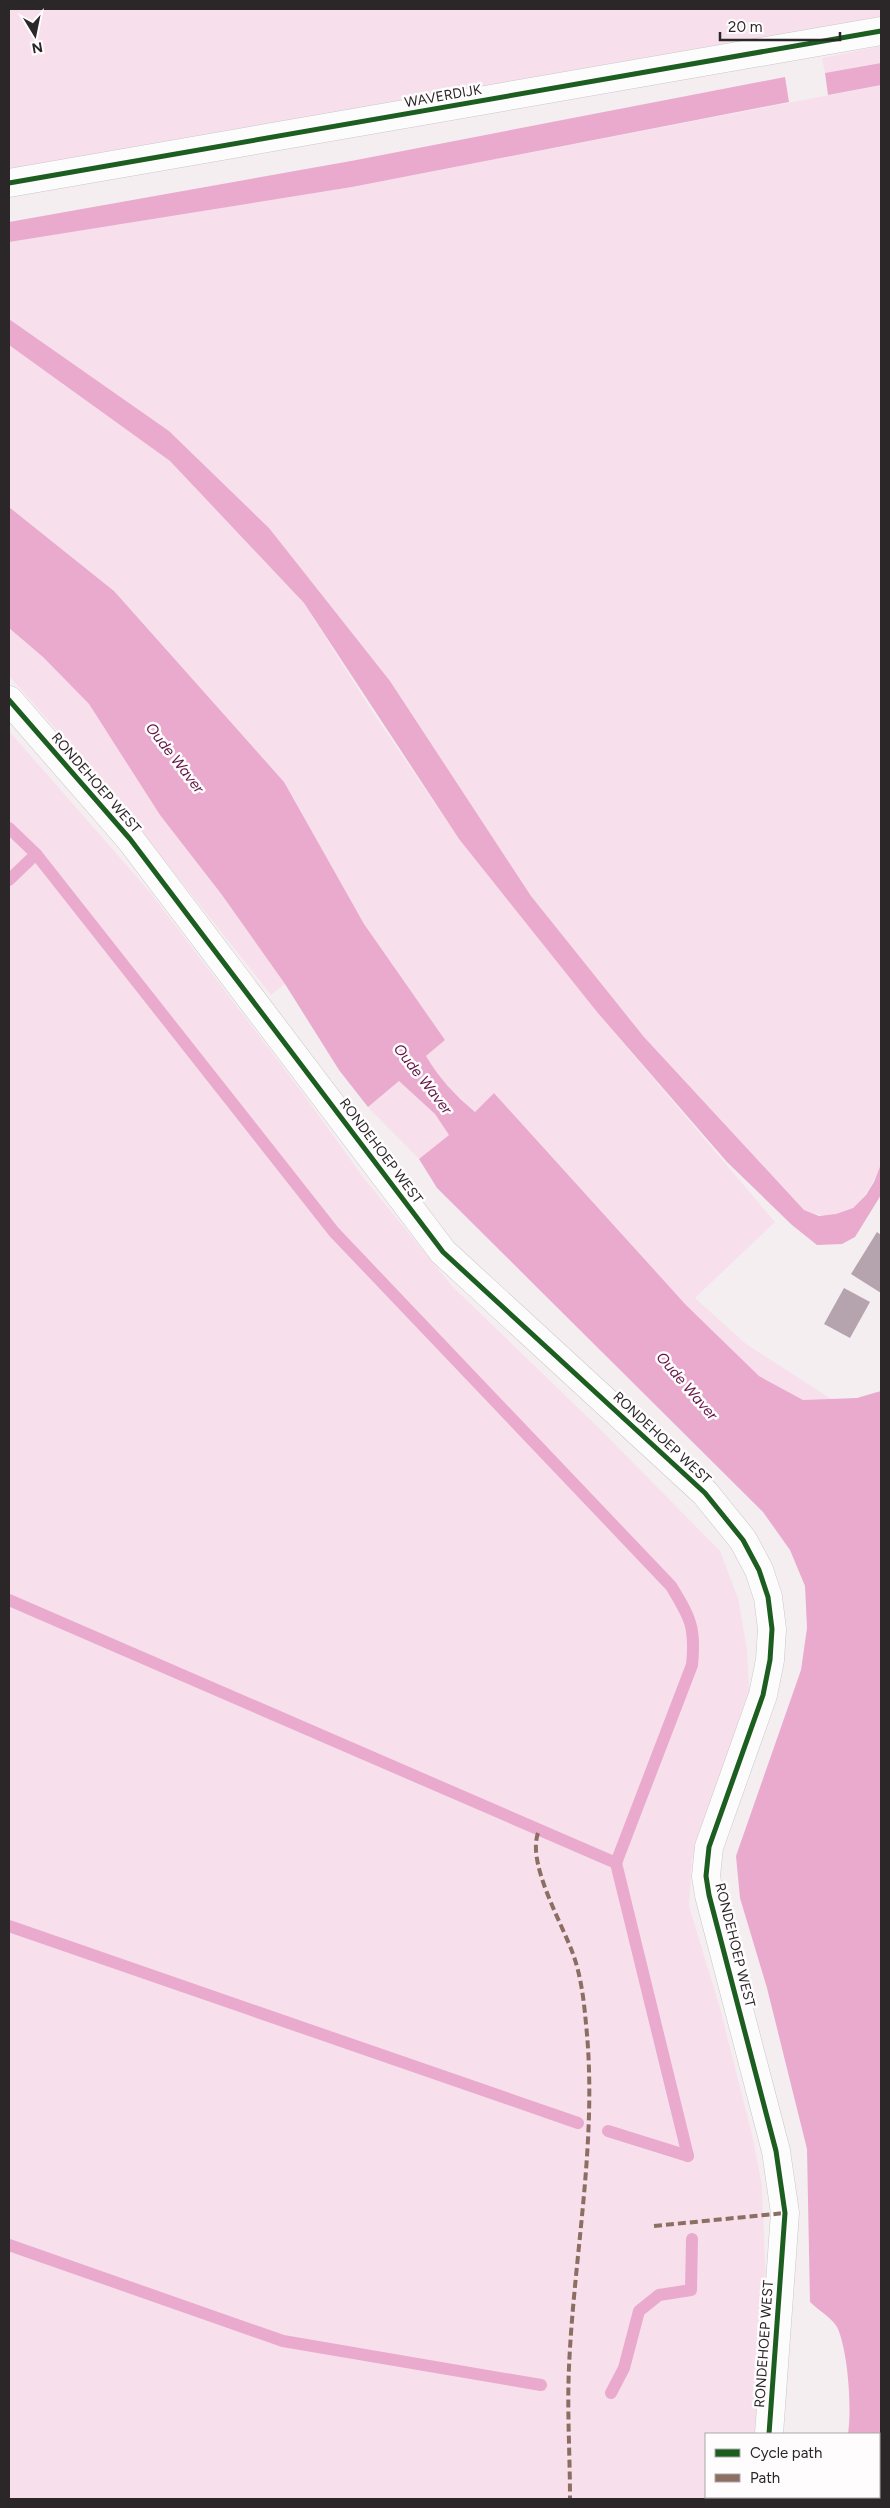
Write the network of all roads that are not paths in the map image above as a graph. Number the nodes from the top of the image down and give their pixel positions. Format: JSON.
{"nodes":[{"id":1,"x":881,"y":31,"type":"edge"},
{"id":2,"x":9,"y":183,"type":"edge"},
{"id":3,"x":9,"y":700,"type":"edge"},
{"id":4,"x":769,"y":2433,"type":"edge"}],
"edges":[{"from":1,"to":2,"type":"street","name":"WAVERDIJK"},
{"from":3,"to":4,"type":"street","name":"RONDEHOEP WEST"}]}
